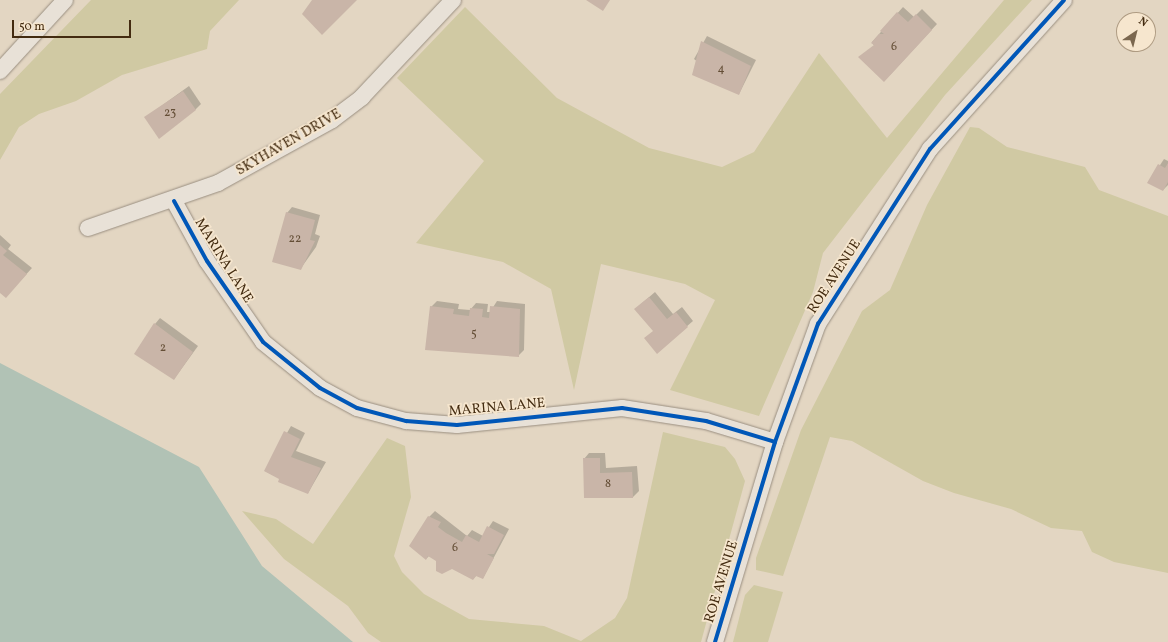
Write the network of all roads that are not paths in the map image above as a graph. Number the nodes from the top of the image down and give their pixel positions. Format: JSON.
{"nodes":[{"id":1,"x":65,"y":0,"type":"edge"},
{"id":2,"x":453,"y":0,"type":"edge"},
{"id":3,"x":1064,"y":0,"type":"edge"},
{"id":4,"x":0,"y":71,"type":"edge"},
{"id":5,"x":174,"y":201,"type":"junction"},
{"id":6,"x":88,"y":228,"type":"dead end"},
{"id":7,"x":775,"y":442,"type":"junction"},
{"id":8,"x":715,"y":642,"type":"edge"}],
"edges":[{"from":1,"to":4,"type":"street"},
{"from":2,"to":5,"type":"street","name":"SKYHAVEN DRIVE"},
{"from":3,"to":7,"type":"street","name":"ROE AVENUE"},
{"from":5,"to":6,"type":"street","name":"SKYHAVEN DRIVE"},
{"from":5,"to":7,"type":"street","name":"MARINA LANE"},
{"from":7,"to":8,"type":"street","name":"ROE AVENUE"}]}
